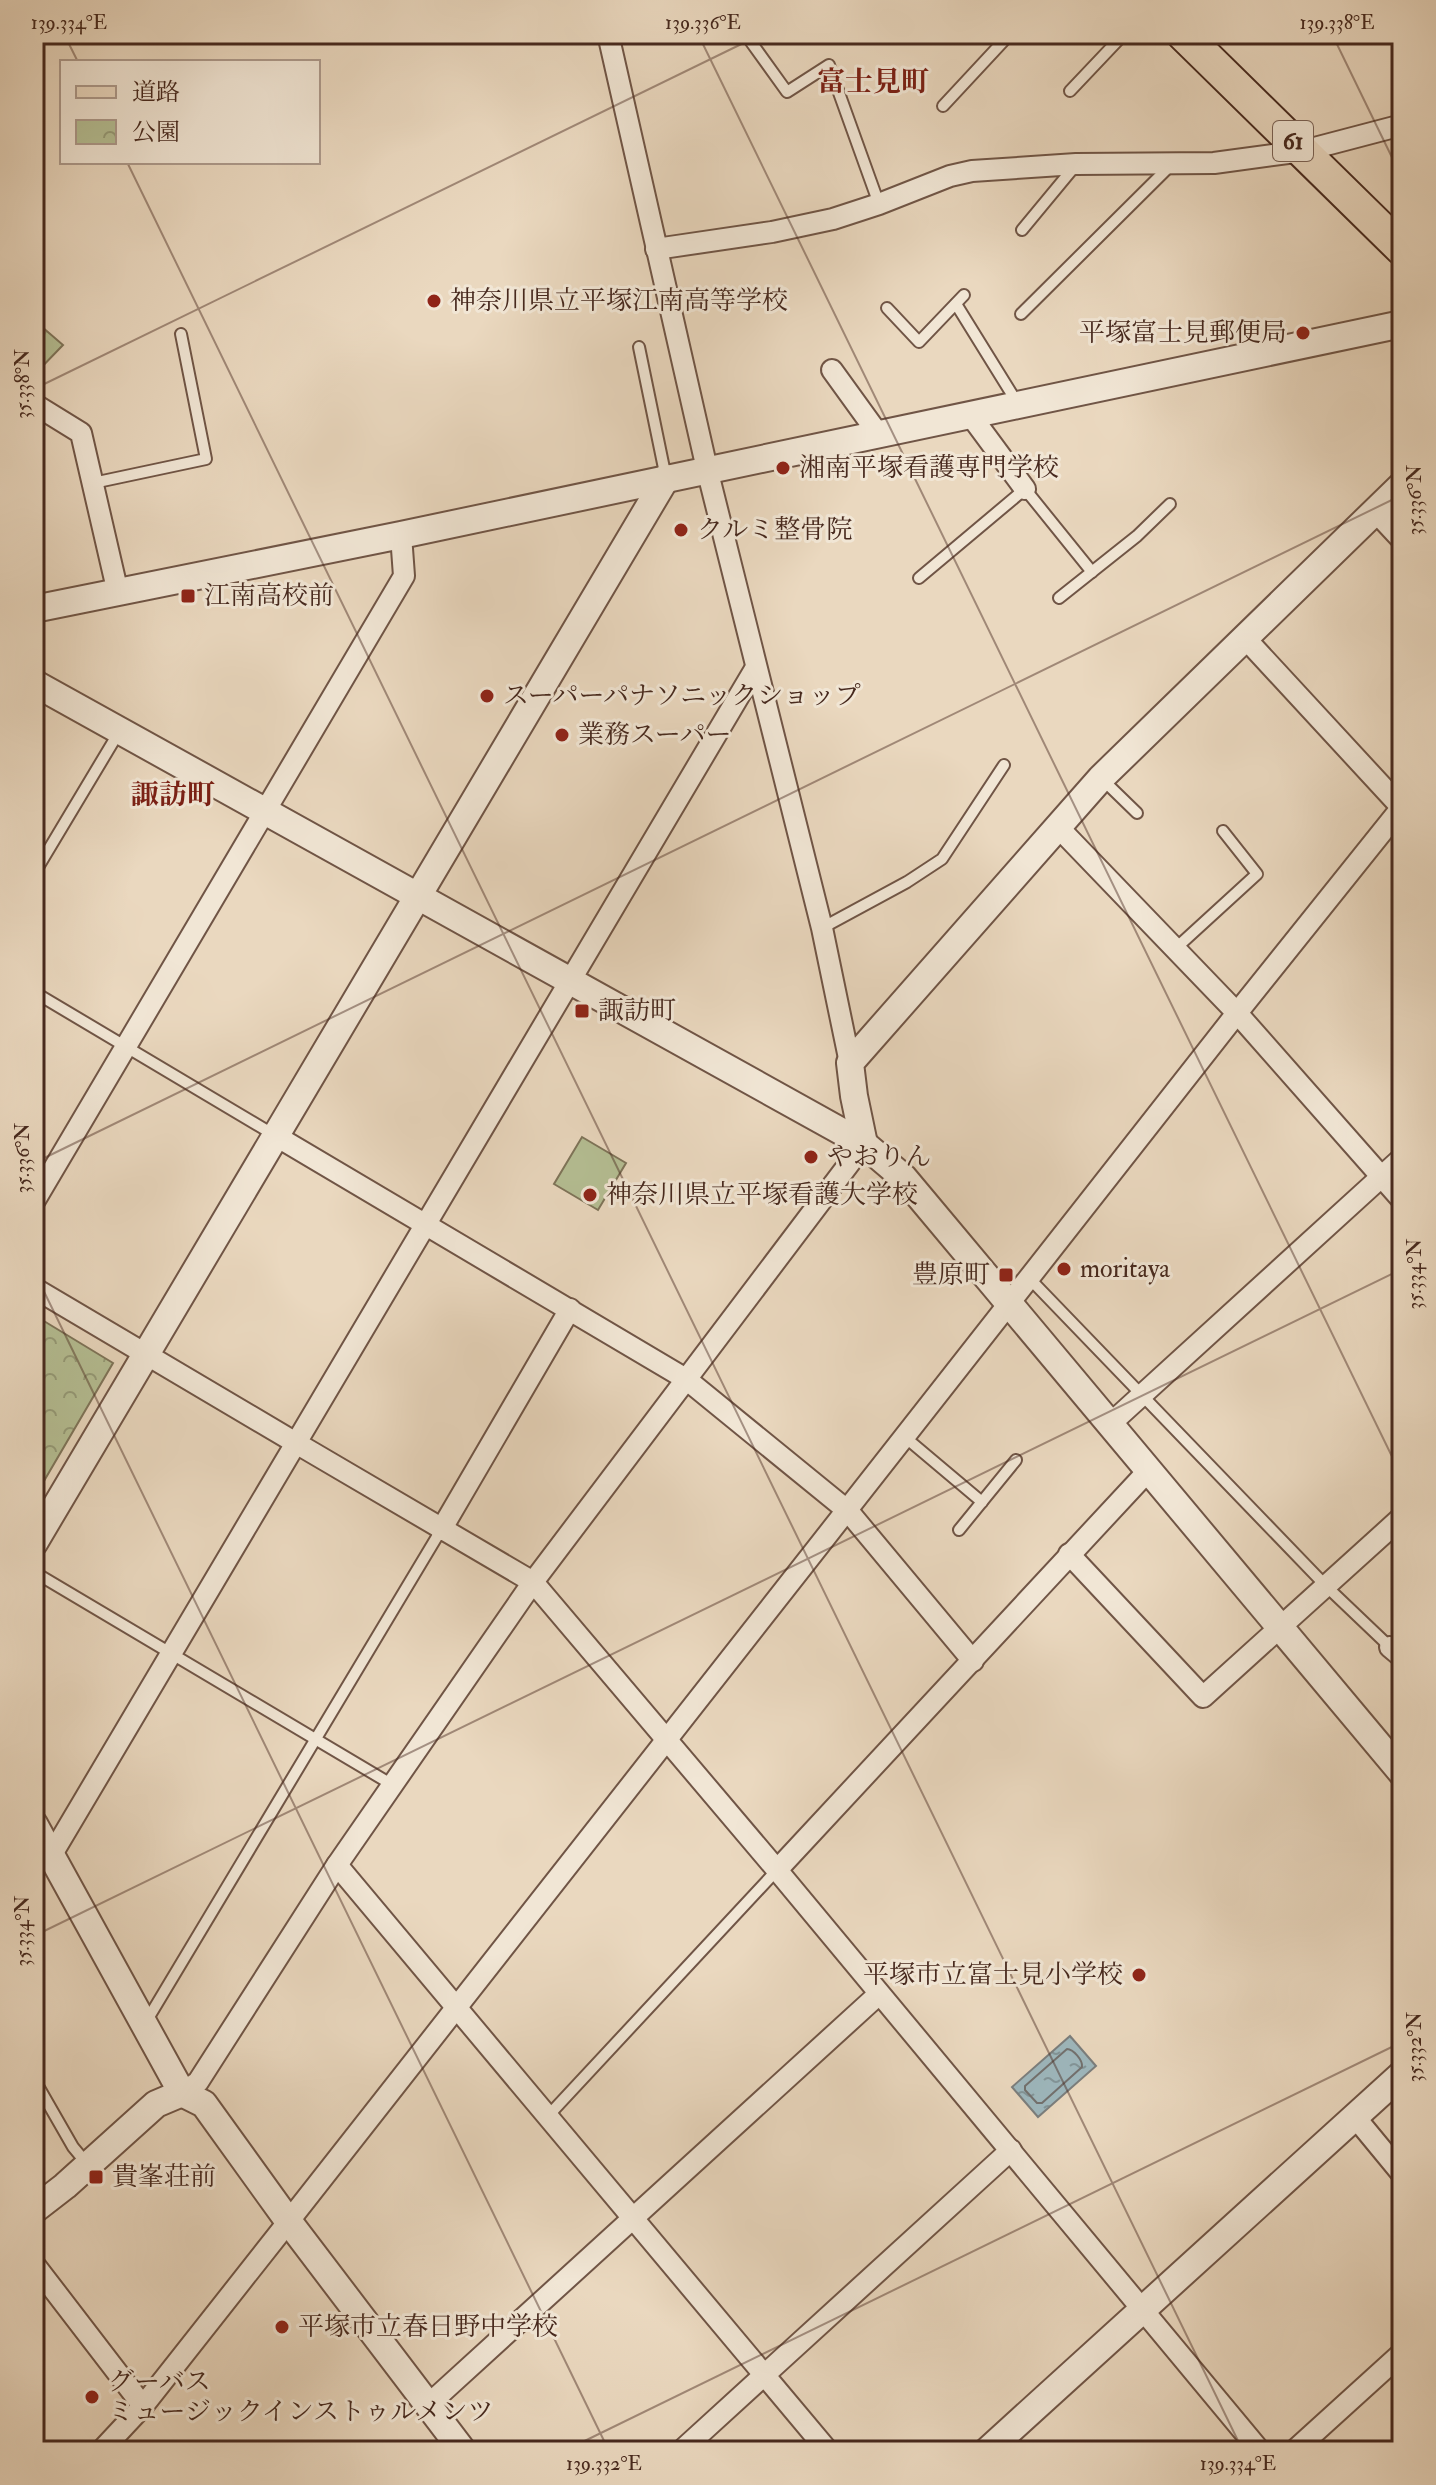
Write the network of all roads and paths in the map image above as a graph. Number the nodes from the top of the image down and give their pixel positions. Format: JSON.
{"nodes":[{"id":1,"x":608,"y":34,"type":"edge"},
{"id":2,"x":1010,"y":34,"type":"edge"},
{"id":3,"x":1124,"y":34,"type":"edge"},
{"id":4,"x":1183,"y":34,"type":"edge"},
{"id":5,"x":751,"y":42,"type":"dead end"},
{"id":6,"x":1070,"y":91,"type":"dead end"},
{"id":7,"x":943,"y":106,"type":"dead end"},
{"id":8,"x":1402,"y":125,"type":"edge"},
{"id":9,"x":1303,"y":151,"type":"junction"},
{"id":10,"x":1076,"y":164,"type":"junction"},
{"id":11,"x":1171,"y":164,"type":"junction"},
{"id":12,"x":879,"y":204,"type":"junction"},
{"id":13,"x":1022,"y":230,"type":"dead end"},
{"id":14,"x":656,"y":249,"type":"junction"},
{"id":15,"x":1402,"y":249,"type":"edge"},
{"id":16,"x":964,"y":295,"type":"dead end"},
{"id":17,"x":956,"y":304,"type":"junction"},
{"id":18,"x":887,"y":308,"type":"dead end"},
{"id":19,"x":1021,"y":314,"type":"dead end"},
{"id":20,"x":1402,"y":324,"type":"edge"},
{"id":21,"x":181,"y":334,"type":"dead end"},
{"id":22,"x":639,"y":347,"type":"dead end"},
{"id":23,"x":832,"y":370,"type":"dead end"},
{"id":24,"x":34,"y":404,"type":"edge"},
{"id":25,"x":1019,"y":406,"type":"junction"},
{"id":26,"x":971,"y":416,"type":"junction"},
{"id":27,"x":879,"y":435,"type":"junction"},
{"id":28,"x":707,"y":469,"type":"junction"},
{"id":29,"x":666,"y":478,"type":"junction"},
{"id":30,"x":93,"y":483,"type":"junction"},
{"id":31,"x":1402,"y":485,"type":"edge"},
{"id":32,"x":1025,"y":489,"type":"junction"},
{"id":33,"x":1170,"y":504,"type":"dead end"},
{"id":34,"x":1375,"y":511,"type":"junction"},
{"id":35,"x":401,"y":535,"type":"junction"},
{"id":36,"x":1402,"y":540,"type":"edge"},
{"id":37,"x":1092,"y":572,"type":"junction"},
{"id":38,"x":919,"y":578,"type":"dead end"},
{"id":39,"x":118,"y":593,"type":"junction"},
{"id":40,"x":1059,"y":598,"type":"dead end"},
{"id":41,"x":34,"y":609,"type":"edge"},
{"id":42,"x":1245,"y":638,"type":"junction"},
{"id":43,"x":755,"y":669,"type":"junction"},
{"id":44,"x":34,"y":683,"type":"edge"},
{"id":45,"x":120,"y":731,"type":"junction"},
{"id":46,"x":1004,"y":765,"type":"dead end"},
{"id":47,"x":1101,"y":778,"type":"junction"},
{"id":48,"x":1402,"y":808,"type":"edge"},
{"id":49,"x":266,"y":812,"type":"junction"},
{"id":50,"x":1137,"y":813,"type":"dead end"},
{"id":51,"x":1057,"y":826,"type":"junction"},
{"id":52,"x":1223,"y":831,"type":"dead end"},
{"id":53,"x":34,"y":874,"type":"edge"},
{"id":54,"x":418,"y":898,"type":"junction"},
{"id":55,"x":822,"y":928,"type":"junction"},
{"id":56,"x":1175,"y":949,"type":"junction"},
{"id":57,"x":570,"y":982,"type":"junction"},
{"id":58,"x":34,"y":992,"type":"edge"},
{"id":59,"x":1237,"y":1013,"type":"junction"},
{"id":60,"x":126,"y":1046,"type":"junction"},
{"id":61,"x":850,"y":1063,"type":"junction"},
{"id":62,"x":276,"y":1136,"type":"junction"},
{"id":63,"x":864,"y":1144,"type":"junction"},
{"id":64,"x":1402,"y":1158,"type":"edge"},
{"id":65,"x":1381,"y":1176,"type":"junction"},
{"id":66,"x":1402,"y":1200,"type":"edge"},
{"id":67,"x":34,"y":1202,"type":"edge"},
{"id":68,"x":427,"y":1224,"type":"junction"},
{"id":69,"x":1030,"y":1279,"type":"junction"},
{"id":70,"x":34,"y":1288,"type":"edge"},
{"id":71,"x":1010,"y":1302,"type":"junction"},
{"id":72,"x":570,"y":1309,"type":"junction"},
{"id":73,"x":145,"y":1355,"type":"junction"},
{"id":74,"x":686,"y":1379,"type":"junction"},
{"id":75,"x":1141,"y":1395,"type":"junction"},
{"id":76,"x":1109,"y":1425,"type":"junction"},
{"id":77,"x":906,"y":1438,"type":"junction"},
{"id":78,"x":296,"y":1443,"type":"junction"},
{"id":79,"x":1016,"y":1460,"type":"dead end"},
{"id":80,"x":1148,"y":1471,"type":"junction"},
{"id":81,"x":982,"y":1502,"type":"junction"},
{"id":82,"x":848,"y":1511,"type":"junction"},
{"id":83,"x":1402,"y":1517,"type":"edge"},
{"id":84,"x":441,"y":1530,"type":"junction"},
{"id":85,"x":959,"y":1530,"type":"dead end"},
{"id":86,"x":34,"y":1543,"type":"edge"},
{"id":87,"x":1069,"y":1554,"type":"junction"},
{"id":88,"x":34,"y":1572,"type":"edge"},
{"id":89,"x":533,"y":1582,"type":"junction"},
{"id":90,"x":1326,"y":1586,"type":"junction"},
{"id":91,"x":1280,"y":1628,"type":"junction"},
{"id":92,"x":1396,"y":1652,"type":"edge"},
{"id":93,"x":170,"y":1653,"type":"junction"},
{"id":94,"x":973,"y":1661,"type":"junction"},
{"id":95,"x":315,"y":1739,"type":"junction"},
{"id":96,"x":668,"y":1740,"type":"junction"},
{"id":97,"x":1402,"y":1773,"type":"edge"},
{"id":98,"x":391,"y":1784,"type":"junction"},
{"id":99,"x":34,"y":1824,"type":"edge"},
{"id":100,"x":51,"y":1856,"type":"junction"},
{"id":101,"x":337,"y":1865,"type":"junction"},
{"id":102,"x":777,"y":1870,"type":"junction"},
{"id":103,"x":879,"y":1994,"type":"junction"},
{"id":104,"x":457,"y":2009,"type":"junction"},
{"id":105,"x":145,"y":2024,"type":"junction"},
{"id":106,"x":1402,"y":2074,"type":"edge"},
{"id":107,"x":34,"y":2079,"type":"edge"},
{"id":108,"x":182,"y":2093,"type":"junction"},
{"id":109,"x":548,"y":2116,"type":"junction"},
{"id":110,"x":1355,"y":2117,"type":"junction"},
{"id":111,"x":1011,"y":2150,"type":"junction"},
{"id":112,"x":88,"y":2165,"type":"junction"},
{"id":113,"x":1402,"y":2174,"type":"edge"},
{"id":114,"x":34,"y":2210,"type":"edge"},
{"id":115,"x":633,"y":2218,"type":"junction"},
{"id":116,"x":289,"y":2222,"type":"junction"},
{"id":117,"x":34,"y":2264,"type":"edge"},
{"id":118,"x":1142,"y":2309,"type":"junction"},
{"id":119,"x":1402,"y":2353,"type":"edge"},
{"id":120,"x":765,"y":2376,"type":"junction"},
{"id":121,"x":428,"y":2405,"type":"junction"},
{"id":122,"x":143,"y":2406,"type":"junction"},
{"id":123,"x":101,"y":2451,"type":"edge"},
{"id":124,"x":463,"y":2451,"type":"edge"},
{"id":125,"x":681,"y":2451,"type":"edge"},
{"id":126,"x":828,"y":2451,"type":"edge"},
{"id":127,"x":987,"y":2451,"type":"edge"},
{"id":128,"x":1260,"y":2451,"type":"edge"},
{"id":129,"x":1294,"y":2451,"type":"edge"}],
"edges":[{"from":1,"to":14,"type":"street"},
{"from":2,"to":7,"type":"lane"},
{"from":3,"to":6,"type":"lane"},
{"from":4,"to":9,"type":"main road","number":"61"},
{"from":5,"to":12,"type":"lane"},
{"from":8,"to":9,"type":"street"},
{"from":9,"to":11,"type":"street"},
{"from":9,"to":15,"type":"main road","number":"61"},
{"from":10,"to":11,"type":"street"},
{"from":10,"to":12,"type":"street"},
{"from":10,"to":13,"type":"lane"},
{"from":11,"to":19,"type":"lane"},
{"from":12,"to":14,"type":"street"},
{"from":14,"to":28,"type":"street"},
{"from":16,"to":17,"type":"lane"},
{"from":17,"to":18,"type":"lane"},
{"from":17,"to":25,"type":"lane"},
{"from":20,"to":25,"type":"street"},
{"from":21,"to":30,"type":"lane"},
{"from":22,"to":29,"type":"lane"},
{"from":23,"to":27,"type":"street"},
{"from":24,"to":30,"type":"street"},
{"from":25,"to":26,"type":"street"},
{"from":26,"to":27,"type":"street"},
{"from":26,"to":32,"type":"street"},
{"from":27,"to":28,"type":"street"},
{"from":28,"to":29,"type":"street"},
{"from":28,"to":43,"type":"street"},
{"from":29,"to":35,"type":"street"},
{"from":29,"to":54,"type":"street"},
{"from":30,"to":39,"type":"street"},
{"from":31,"to":34,"type":"street"},
{"from":32,"to":37,"type":"lane"},
{"from":32,"to":38,"type":"lane"},
{"from":33,"to":37,"type":"lane"},
{"from":34,"to":36,"type":"street"},
{"from":34,"to":42,"type":"street"},
{"from":35,"to":39,"type":"street"},
{"from":35,"to":49,"type":"street"},
{"from":37,"to":40,"type":"lane"},
{"from":39,"to":41,"type":"street"},
{"from":42,"to":47,"type":"street"},
{"from":42,"to":48,"type":"street"},
{"from":43,"to":55,"type":"street"},
{"from":43,"to":57,"type":"street"},
{"from":44,"to":45,"type":"street"},
{"from":45,"to":49,"type":"street"},
{"from":45,"to":53,"type":"lane"},
{"from":46,"to":55,"type":"lane"},
{"from":47,"to":50,"type":"lane"},
{"from":47,"to":51,"type":"street"},
{"from":48,"to":59,"type":"street"},
{"from":49,"to":54,"type":"street"},
{"from":49,"to":60,"type":"street"},
{"from":51,"to":56,"type":"street"},
{"from":51,"to":61,"type":"street"},
{"from":52,"to":56,"type":"lane"},
{"from":54,"to":57,"type":"street"},
{"from":54,"to":62,"type":"street"},
{"from":55,"to":61,"type":"street"},
{"from":56,"to":59,"type":"street"},
{"from":57,"to":63,"type":"street"},
{"from":57,"to":68,"type":"street"},
{"from":58,"to":60,"type":"lane"},
{"from":59,"to":65,"type":"street"},
{"from":59,"to":69,"type":"street"},
{"from":60,"to":62,"type":"lane"},
{"from":60,"to":67,"type":"street"},
{"from":61,"to":63,"type":"street"},
{"from":62,"to":68,"type":"street"},
{"from":62,"to":73,"type":"street"},
{"from":63,"to":71,"type":"street"},
{"from":63,"to":74,"type":"street"},
{"from":64,"to":65,"type":"street"},
{"from":65,"to":66,"type":"street"},
{"from":65,"to":75,"type":"street"},
{"from":68,"to":72,"type":"street"},
{"from":68,"to":78,"type":"street"},
{"from":69,"to":71,"type":"street"},
{"from":69,"to":75,"type":"lane"},
{"from":70,"to":73,"type":"street"},
{"from":71,"to":76,"type":"street"},
{"from":71,"to":77,"type":"street"},
{"from":72,"to":74,"type":"street"},
{"from":72,"to":84,"type":"street"},
{"from":73,"to":78,"type":"street"},
{"from":73,"to":86,"type":"street"},
{"from":74,"to":82,"type":"street"},
{"from":74,"to":89,"type":"street"},
{"from":75,"to":76,"type":"street"},
{"from":75,"to":90,"type":"lane"},
{"from":76,"to":80,"type":"street"},
{"from":77,"to":81,"type":"lane"},
{"from":77,"to":82,"type":"street"},
{"from":78,"to":84,"type":"street"},
{"from":78,"to":93,"type":"street"},
{"from":79,"to":81,"type":"lane"},
{"from":80,"to":87,"type":"street"},
{"from":80,"to":91,"type":"street"},
{"from":81,"to":85,"type":"lane"},
{"from":82,"to":94,"type":"street"},
{"from":82,"to":96,"type":"street"},
{"from":83,"to":90,"type":"street"},
{"from":84,"to":89,"type":"street"},
{"from":84,"to":95,"type":"lane"},
{"from":87,"to":91,"type":"street"},
{"from":87,"to":94,"type":"street"},
{"from":88,"to":93,"type":"lane"},
{"from":89,"to":96,"type":"street"},
{"from":89,"to":98,"type":"street"},
{"from":90,"to":91,"type":"street"},
{"from":90,"to":92,"type":"lane"},
{"from":91,"to":97,"type":"street"},
{"from":93,"to":95,"type":"lane"},
{"from":93,"to":100,"type":"street"},
{"from":94,"to":102,"type":"street"},
{"from":95,"to":98,"type":"lane"},
{"from":95,"to":105,"type":"lane"},
{"from":96,"to":102,"type":"street"},
{"from":96,"to":104,"type":"street"},
{"from":98,"to":101,"type":"street"},
{"from":99,"to":100,"type":"street"},
{"from":100,"to":105,"type":"street"},
{"from":101,"to":104,"type":"street"},
{"from":101,"to":108,"type":"street"},
{"from":102,"to":103,"type":"street"},
{"from":102,"to":109,"type":"lane"},
{"from":103,"to":111,"type":"street"},
{"from":103,"to":115,"type":"street"},
{"from":104,"to":109,"type":"street"},
{"from":104,"to":116,"type":"street"},
{"from":105,"to":108,"type":"street"},
{"from":106,"to":110,"type":"street"},
{"from":107,"to":112,"type":"lane"},
{"from":108,"to":112,"type":"street"},
{"from":108,"to":116,"type":"street"},
{"from":109,"to":115,"type":"street"},
{"from":110,"to":113,"type":"street"},
{"from":110,"to":118,"type":"street"},
{"from":111,"to":118,"type":"street"},
{"from":111,"to":120,"type":"street"},
{"from":112,"to":114,"type":"street"},
{"from":115,"to":120,"type":"street"},
{"from":115,"to":121,"type":"street"},
{"from":116,"to":121,"type":"street"},
{"from":116,"to":122,"type":"street"},
{"from":117,"to":122,"type":"street"},
{"from":118,"to":127,"type":"street"},
{"from":118,"to":128,"type":"street"},
{"from":119,"to":129,"type":"street"},
{"from":120,"to":125,"type":"street"},
{"from":120,"to":126,"type":"street"},
{"from":121,"to":124,"type":"street"},
{"from":122,"to":123,"type":"street"}]}
